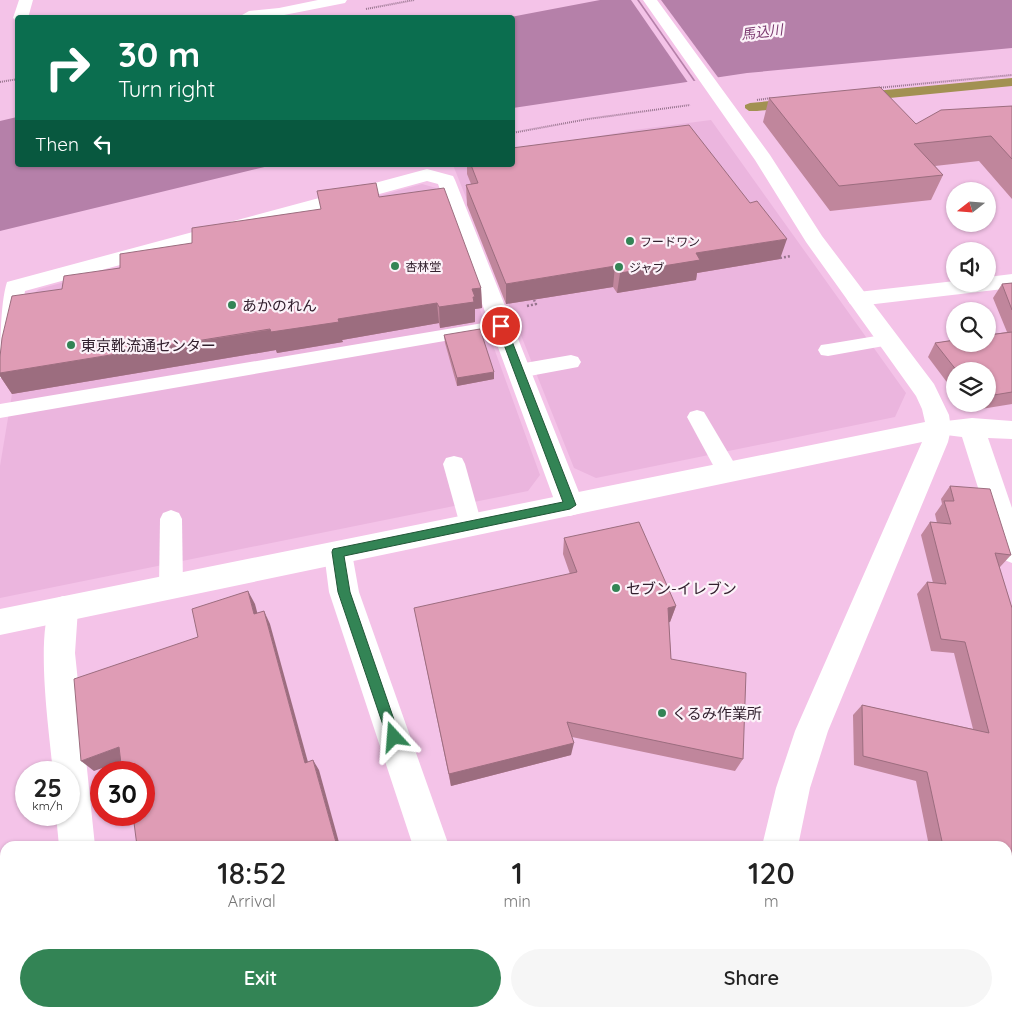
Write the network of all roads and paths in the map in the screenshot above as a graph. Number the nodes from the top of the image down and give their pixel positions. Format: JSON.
{"nodes":[{"id":1,"x":26,"y":0,"type":"edge"},
{"id":2,"x":340,"y":0,"type":"edge"},
{"id":3,"x":414,"y":0,"type":"edge"},
{"id":4,"x":650,"y":0,"type":"edge"},
{"id":5,"x":361,"y":10,"type":"dead end"},
{"id":6,"x":248,"y":11,"type":"edge"},
{"id":7,"x":18,"y":15,"type":"edge"},
{"id":8,"x":1012,"y":75,"type":"edge"},
{"id":9,"x":15,"y":80,"type":"edge"},
{"id":10,"x":0,"y":82,"type":"edge"},
{"id":11,"x":874,"y":88,"type":"edge"},
{"id":12,"x":776,"y":98,"type":"edge"},
{"id":13,"x":756,"y":100,"type":"dead end"},
{"id":14,"x":691,"y":104,"type":"dead end"},
{"id":15,"x":515,"y":132,"type":"edge"},
{"id":16,"x":1012,"y":281,"type":"edge"},
{"id":17,"x":858,"y":299,"type":"junction"},
{"id":18,"x":501,"y":326,"type":"junction"},
{"id":19,"x":888,"y":340,"type":"junction"},
{"id":20,"x":828,"y":350,"type":"dead end"},
{"id":21,"x":571,"y":362,"type":"dead end"},
{"id":22,"x":0,"y":370,"type":"edge"},
{"id":23,"x":519,"y":371,"type":"junction"},
{"id":24,"x":0,"y":411,"type":"edge"},
{"id":25,"x":697,"y":417,"type":"dead end"},
{"id":26,"x":972,"y":427,"type":"junction"},
{"id":27,"x":938,"y":429,"type":"junction"},
{"id":28,"x":1012,"y":430,"type":"edge"},
{"id":29,"x":454,"y":464,"type":"dead end"},
{"id":30,"x":728,"y":472,"type":"junction"},
{"id":31,"x":570,"y":505,"type":"junction"},
{"id":32,"x":171,"y":519,"type":"dead end"},
{"id":33,"x":472,"y":525,"type":"junction"},
{"id":34,"x":1012,"y":551,"type":"edge"},
{"id":35,"x":338,"y":552,"type":"junction"},
{"id":36,"x":171,"y":587,"type":"junction"},
{"id":37,"x":63,"y":609,"type":"junction"},
{"id":38,"x":0,"y":622,"type":"edge"},
{"id":39,"x":77,"y":841,"type":"edge"},
{"id":40,"x":429,"y":841,"type":"edge"},
{"id":41,"x":781,"y":841,"type":"edge"}],
"edges":[{"from":1,"to":7,"type":"street"},
{"from":2,"to":6,"type":"street"},
{"from":3,"to":5,"type":"path"},
{"from":4,"to":17,"type":"street"},
{"from":8,"to":11,"type":"path"},
{"from":9,"to":10,"type":"path"},
{"from":12,"to":13,"type":"path"},
{"from":14,"to":15,"type":"path"},
{"from":16,"to":17,"type":"street"},
{"from":17,"to":19,"type":"street"},
{"from":18,"to":22,"type":"street"},
{"from":18,"to":23,"type":"street"},
{"from":18,"to":24,"type":"lane"},
{"from":19,"to":20,"type":"lane"},
{"from":19,"to":27,"type":"street"},
{"from":21,"to":23,"type":"lane"},
{"from":23,"to":31,"type":"street"},
{"from":25,"to":30,"type":"lane"},
{"from":26,"to":27,"type":"street"},
{"from":26,"to":28,"type":"street"},
{"from":26,"to":34,"type":"street"},
{"from":27,"to":30,"type":"street"},
{"from":27,"to":41,"type":"street"},
{"from":29,"to":33,"type":"lane"},
{"from":30,"to":31,"type":"street"},
{"from":31,"to":33,"type":"street"},
{"from":32,"to":36,"type":"lane"},
{"from":33,"to":35,"type":"street"},
{"from":35,"to":36,"type":"street"},
{"from":35,"to":40,"type":"street"},
{"from":36,"to":37,"type":"street"},
{"from":37,"to":38,"type":"street"},
{"from":37,"to":39,"type":"street"}]}
